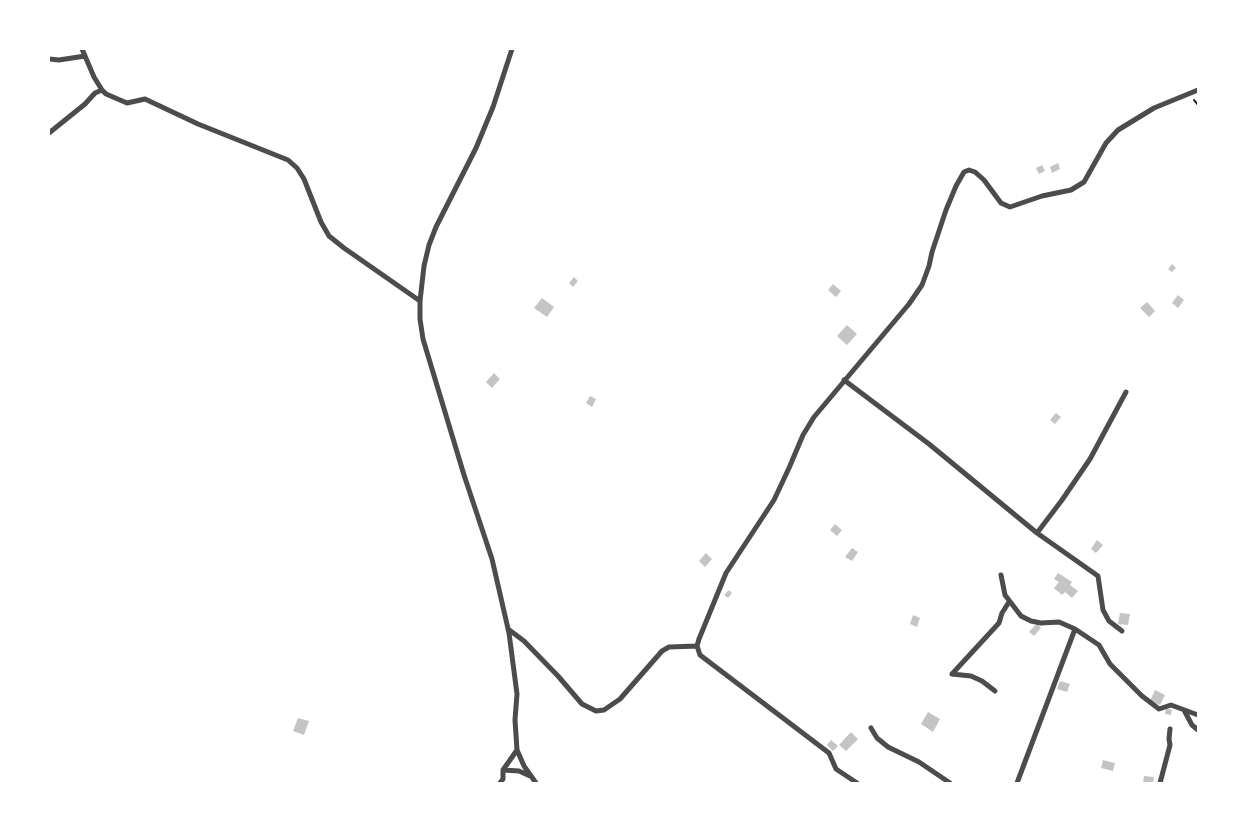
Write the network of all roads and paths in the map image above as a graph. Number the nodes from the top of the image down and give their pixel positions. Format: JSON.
{"nodes":[{"id":1,"x":82,"y":49,"type":"edge"},
{"id":2,"x":512,"y":49,"type":"edge"},
{"id":3,"x":85,"y":56,"type":"junction"},
{"id":4,"x":49,"y":59,"type":"edge"},
{"id":5,"x":102,"y":90,"type":"junction"},
{"id":6,"x":1198,"y":90,"type":"edge"},
{"id":7,"x":49,"y":133,"type":"edge"},
{"id":8,"x":420,"y":301,"type":"junction"},
{"id":9,"x":844,"y":380,"type":"junction"},
{"id":10,"x":1126,"y":392,"type":"dead end"},
{"id":11,"x":1037,"y":533,"type":"junction"},
{"id":12,"x":1001,"y":575,"type":"dead end"},
{"id":13,"x":1009,"y":602,"type":"junction"},
{"id":14,"x":508,"y":629,"type":"junction"},
{"id":15,"x":1075,"y":629,"type":"junction"},
{"id":16,"x":1122,"y":631,"type":"dead end"},
{"id":17,"x":697,"y":646,"type":"junction"},
{"id":18,"x":995,"y":691,"type":"dead end"},
{"id":19,"x":1185,"y":711,"type":"junction"},
{"id":20,"x":1198,"y":715,"type":"edge"},
{"id":21,"x":871,"y":728,"type":"dead end"},
{"id":22,"x":1170,"y":729,"type":"dead end"},
{"id":23,"x":1198,"y":730,"type":"edge"},
{"id":24,"x":517,"y":750,"type":"junction"},
{"id":25,"x":502,"y":770,"type":"junction"},
{"id":26,"x":530,"y":776,"type":"junction"},
{"id":27,"x":850,"y":781,"type":"edge"},
{"id":28,"x":500,"y":783,"type":"edge"},
{"id":29,"x":536,"y":783,"type":"edge"},
{"id":30,"x":857,"y":783,"type":"edge"},
{"id":31,"x":950,"y":783,"type":"edge"},
{"id":32,"x":1017,"y":783,"type":"edge"},
{"id":33,"x":1160,"y":783,"type":"edge"}],
"edges":[{"from":1,"to":3,"type":"street"},
{"from":2,"to":8,"type":"street"},
{"from":3,"to":4,"type":"street"},
{"from":3,"to":5,"type":"street"},
{"from":5,"to":7,"type":"street"},
{"from":5,"to":8,"type":"street"},
{"from":6,"to":9,"type":"street"},
{"from":8,"to":14,"type":"street"},
{"from":9,"to":11,"type":"street"},
{"from":9,"to":17,"type":"street"},
{"from":10,"to":11,"type":"street"},
{"from":11,"to":16,"type":"street"},
{"from":12,"to":13,"type":"street"},
{"from":13,"to":15,"type":"street"},
{"from":13,"to":18,"type":"street"},
{"from":14,"to":17,"type":"street"},
{"from":14,"to":24,"type":"street"},
{"from":15,"to":19,"type":"street"},
{"from":15,"to":32,"type":"street"},
{"from":17,"to":27,"type":"street"},
{"from":19,"to":20,"type":"street"},
{"from":19,"to":23,"type":"street"},
{"from":21,"to":31,"type":"street"},
{"from":22,"to":33,"type":"street"},
{"from":24,"to":25,"type":"street"},
{"from":24,"to":26,"type":"street"},
{"from":25,"to":26,"type":"street"},
{"from":25,"to":28,"type":"street"},
{"from":26,"to":29,"type":"street"},
{"from":27,"to":30,"type":"street"}]}
